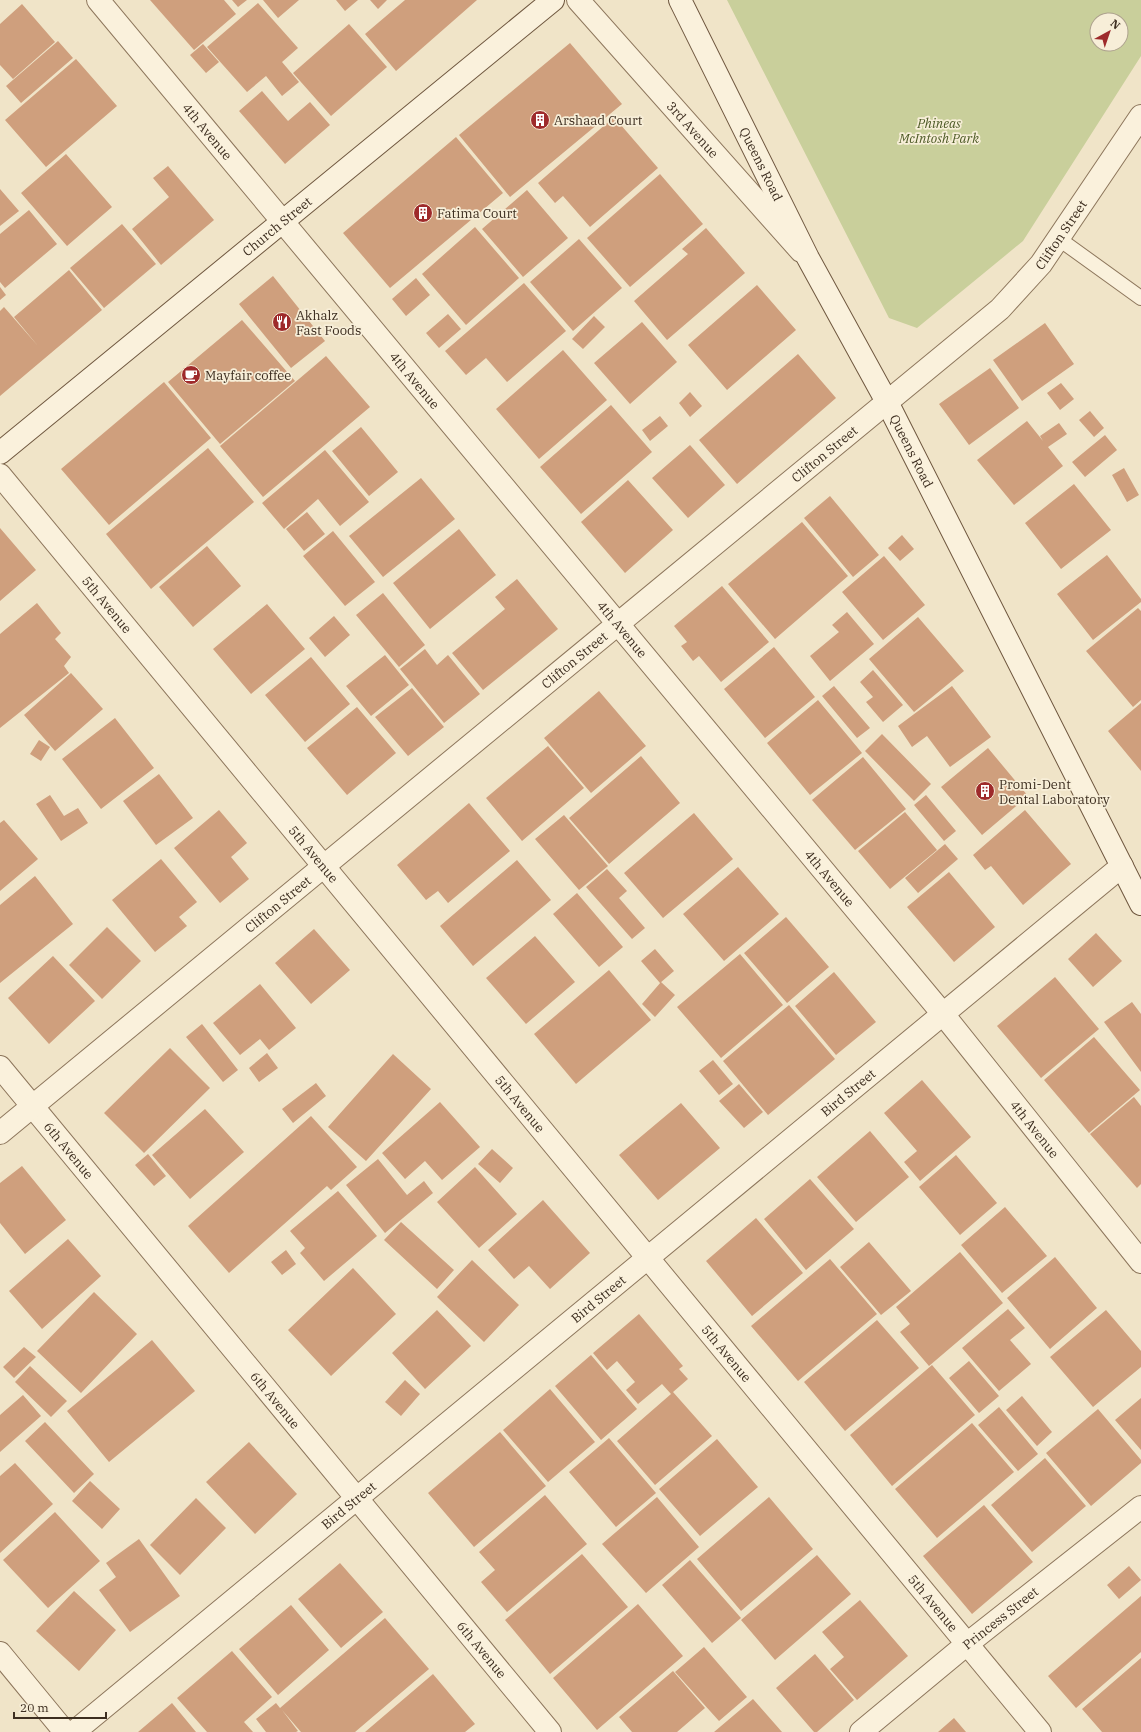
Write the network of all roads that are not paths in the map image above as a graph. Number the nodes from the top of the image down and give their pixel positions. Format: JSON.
{"nodes":[{"id":1,"x":98,"y":0,"type":"edge"},
{"id":2,"x":553,"y":0,"type":"edge"},
{"id":3,"x":578,"y":0,"type":"edge"},
{"id":4,"x":680,"y":0,"type":"edge"},
{"id":5,"x":1141,"y":116,"type":"edge"},
{"id":6,"x":283,"y":221,"type":"junction"},
{"id":7,"x":1059,"y":239,"type":"junction"},
{"id":8,"x":808,"y":258,"type":"junction"},
{"id":9,"x":1141,"y":298,"type":"edge"},
{"id":10,"x":887,"y":402,"type":"junction"},
{"id":11,"x":0,"y":452,"type":"edge"},
{"id":12,"x":0,"y":475,"type":"edge"},
{"id":13,"x":618,"y":624,"type":"junction"},
{"id":14,"x":324,"y":866,"type":"junction"},
{"id":15,"x":1122,"y":866,"type":"junction"},
{"id":16,"x":1141,"y":904,"type":"edge"},
{"id":17,"x":943,"y":1014,"type":"junction"},
{"id":18,"x":0,"y":1067,"type":"edge"},
{"id":19,"x":33,"y":1106,"type":"junction"},
{"id":20,"x":0,"y":1133,"type":"edge"},
{"id":21,"x":648,"y":1258,"type":"junction"},
{"id":22,"x":1141,"y":1262,"type":"edge"},
{"id":23,"x":357,"y":1498,"type":"junction"},
{"id":24,"x":1141,"y":1508,"type":"edge"},
{"id":25,"x":967,"y":1644,"type":"junction"},
{"id":26,"x":0,"y":1653,"type":"edge"},
{"id":27,"x":65,"y":1732,"type":"edge"},
{"id":28,"x":74,"y":1732,"type":"edge"},
{"id":29,"x":550,"y":1732,"type":"edge"},
{"id":30,"x":861,"y":1732,"type":"edge"},
{"id":31,"x":1040,"y":1732,"type":"edge"}],
"edges":[{"from":1,"to":6,"type":"street","name":"4th Avenue"},
{"from":2,"to":6,"type":"street","name":"Church Street"},
{"from":3,"to":8,"type":"street","name":"3rd Avenue"},
{"from":4,"to":8,"type":"street","name":"Queens Road"},
{"from":5,"to":7,"type":"street","name":"Clifton Street"},
{"from":6,"to":11,"type":"street","name":"Church Street"},
{"from":6,"to":13,"type":"street","name":"4th Avenue"},
{"from":7,"to":9,"type":"lane"},
{"from":7,"to":10,"type":"street","name":"Clifton Street"},
{"from":8,"to":10,"type":"street","name":"Queens Road"},
{"from":10,"to":13,"type":"street","name":"Clifton Street"},
{"from":10,"to":15,"type":"street","name":"Queens Road"},
{"from":12,"to":14,"type":"street","name":"5th Avenue"},
{"from":13,"to":14,"type":"street","name":"Clifton Street"},
{"from":13,"to":17,"type":"street","name":"4th Avenue"},
{"from":14,"to":19,"type":"street","name":"Clifton Street"},
{"from":14,"to":21,"type":"street","name":"5th Avenue"},
{"from":15,"to":16,"type":"street","name":"Queens Road"},
{"from":15,"to":17,"type":"street","name":"Bird Street"},
{"from":17,"to":21,"type":"street","name":"Bird Street"},
{"from":17,"to":22,"type":"street","name":"4th Avenue"},
{"from":18,"to":19,"type":"street","name":"6th Avenue"},
{"from":19,"to":20,"type":"street","name":"Clifton Street"},
{"from":19,"to":23,"type":"street","name":"6th Avenue"},
{"from":21,"to":23,"type":"street","name":"Bird Street"},
{"from":21,"to":25,"type":"street","name":"5th Avenue"},
{"from":23,"to":28,"type":"street","name":"Bird Street"},
{"from":23,"to":29,"type":"street","name":"6th Avenue"},
{"from":24,"to":25,"type":"street","name":"Princess Street"},
{"from":25,"to":30,"type":"street","name":"Princess Street"},
{"from":25,"to":31,"type":"street","name":"5th Avenue"},
{"from":26,"to":27,"type":"street"}]}
